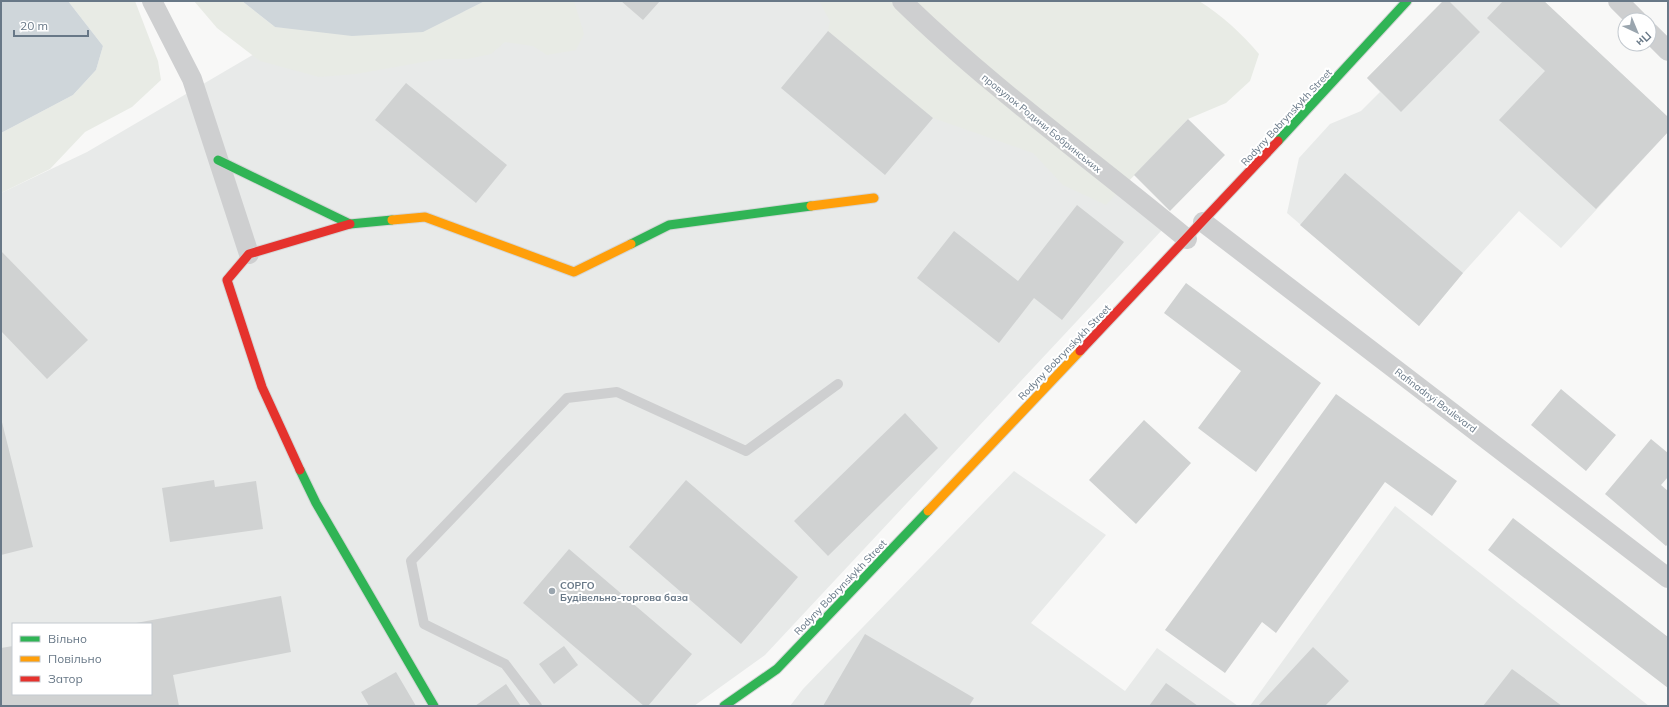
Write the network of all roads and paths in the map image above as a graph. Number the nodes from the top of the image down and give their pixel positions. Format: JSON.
{"nodes":[{"id":1,"x":152,"y":1,"type":"edge"},
{"id":2,"x":902,"y":1,"type":"edge"},
{"id":3,"x":1407,"y":1,"type":"edge"},
{"id":4,"x":1618,"y":1,"type":"edge"},
{"id":5,"x":1629,"y":12,"type":"edge"},
{"id":6,"x":1657,"y":40,"type":"edge"},
{"id":7,"x":1668,"y":51,"type":"edge"},
{"id":8,"x":218,"y":160,"type":"junction"},
{"id":9,"x":874,"y":198,"type":"dead end"},
{"id":10,"x":1203,"y":222,"type":"junction"},
{"id":11,"x":350,"y":224,"type":"junction"},
{"id":12,"x":1187,"y":239,"type":"junction"},
{"id":13,"x":249,"y":254,"type":"junction"},
{"id":14,"x":838,"y":384,"type":"dead end"},
{"id":15,"x":1668,"y":578,"type":"edge"},
{"id":16,"x":434,"y":706,"type":"edge"},
{"id":17,"x":537,"y":706,"type":"edge"},
{"id":18,"x":724,"y":706,"type":"edge"}],
"edges":[{"from":1,"to":8,"type":"street"},
{"from":2,"to":12,"type":"street","name":"провулок Родини Бобринських"},
{"from":3,"to":10,"type":"street","name":"Rodyny Bobrynskykh Street"},
{"from":4,"to":5,"type":"street"},
{"from":6,"to":7,"type":"street"},
{"from":8,"to":11,"type":"street"},
{"from":8,"to":13,"type":"street"},
{"from":9,"to":11,"type":"street"},
{"from":10,"to":12,"type":"street","name":"Rodyny Bobrynskykh Street"},
{"from":10,"to":15,"type":"street","name":"Rafinadnyi Boulevard"},
{"from":11,"to":13,"type":"street"},
{"from":12,"to":18,"type":"street","name":"Rodyny Bobrynskykh Street"},
{"from":13,"to":16,"type":"street"},
{"from":14,"to":17,"type":"lane"}]}
